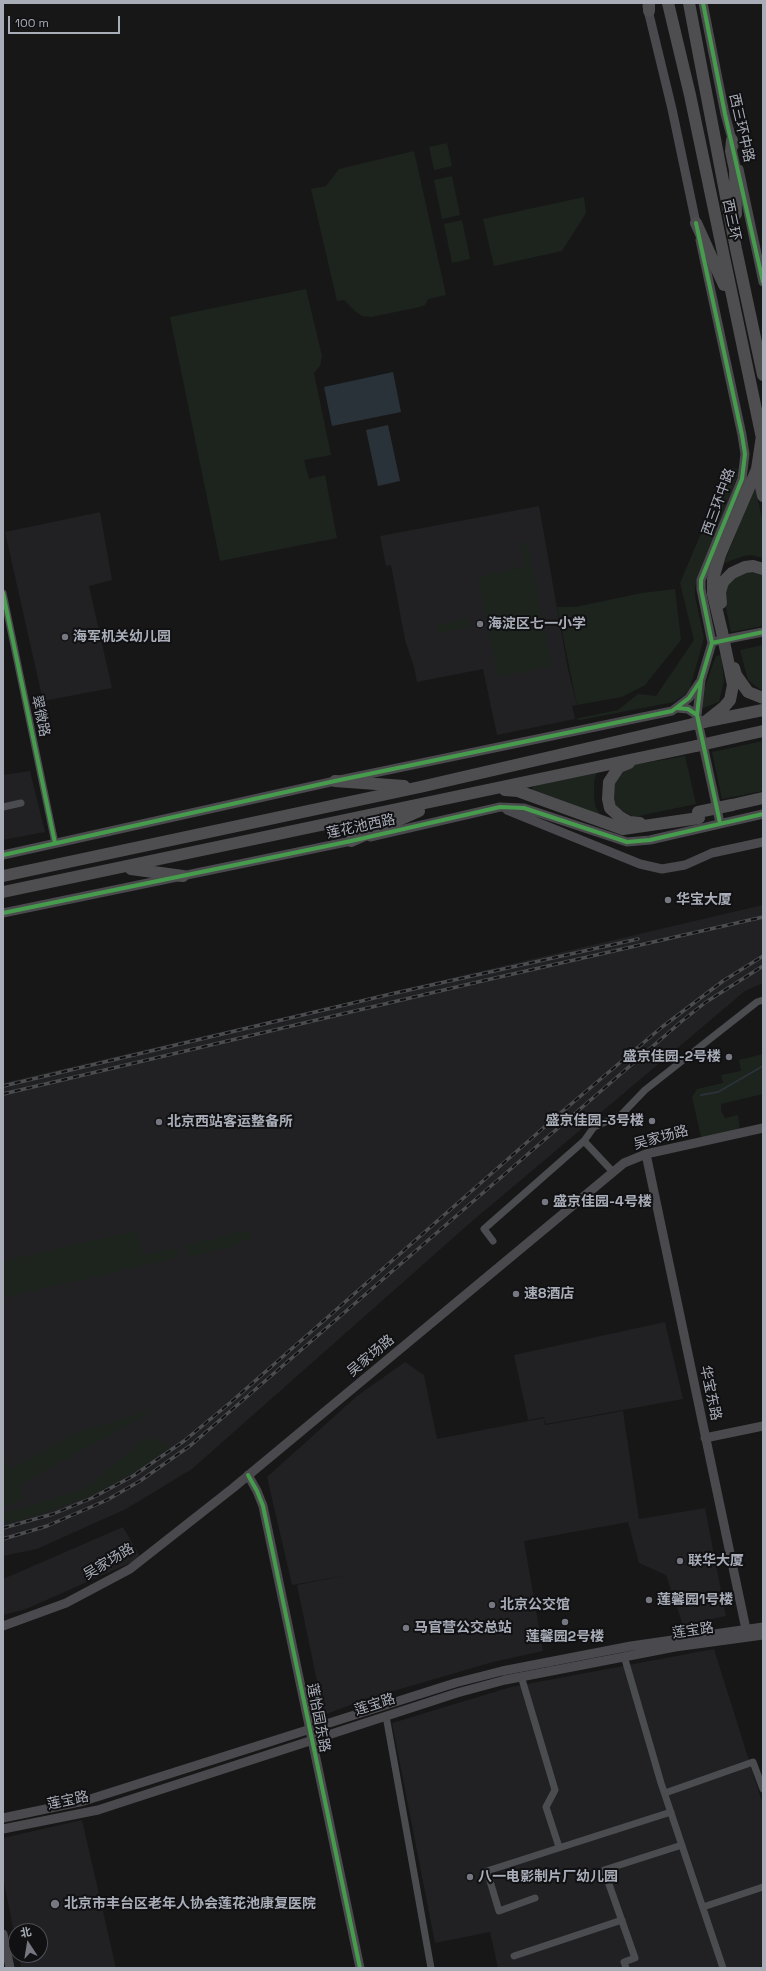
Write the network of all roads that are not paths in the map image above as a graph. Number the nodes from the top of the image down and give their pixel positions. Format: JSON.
{"nodes":[{"id":1,"x":668,"y":3,"type":"edge"},
{"id":2,"x":689,"y":3,"type":"edge"},
{"id":3,"x":703,"y":3,"type":"edge"},
{"id":4,"x":648,"y":6,"type":"edge"},
{"id":5,"x":732,"y":140,"type":"junction"},
{"id":6,"x":696,"y":223,"type":"junction"},
{"id":7,"x":736,"y":249,"type":"junction"},
{"id":8,"x":762,"y":277,"type":"edge"},
{"id":9,"x":734,"y":306,"type":"junction"},
{"id":10,"x":763,"y":375,"type":"edge"},
{"id":11,"x":762,"y":439,"type":"edge"},
{"id":12,"x":757,"y":468,"type":"junction"},
{"id":13,"x":763,"y":496,"type":"edge"},
{"id":14,"x":763,"y":569,"type":"edge"},
{"id":15,"x":3,"y":593,"type":"edge"},
{"id":16,"x":724,"y":631,"type":"junction"},
{"id":17,"x":763,"y":632,"type":"edge"},
{"id":18,"x":712,"y":642,"type":"junction"},
{"id":19,"x":701,"y":680,"type":"junction"},
{"id":20,"x":763,"y":698,"type":"edge"},
{"id":21,"x":677,"y":708,"type":"junction"},
{"id":22,"x":763,"y":710,"type":"edge"},
{"id":23,"x":698,"y":721,"type":"junction"},
{"id":24,"x":763,"y":732,"type":"edge"},
{"id":25,"x":641,"y":758,"type":"junction"},
{"id":26,"x":335,"y":781,"type":"junction"},
{"id":27,"x":420,"y":787,"type":"junction"},
{"id":28,"x":494,"y":789,"type":"junction"},
{"id":29,"x":763,"y":798,"type":"edge"},
{"id":30,"x":440,"y":801,"type":"junction"},
{"id":31,"x":22,"y":803,"type":"dead end"},
{"id":32,"x":763,"y":804,"type":"edge"},
{"id":33,"x":3,"y":807,"type":"edge"},
{"id":34,"x":732,"y":807,"type":"junction"},
{"id":35,"x":500,"y":808,"type":"junction"},
{"id":36,"x":763,"y":814,"type":"edge"},
{"id":37,"x":699,"y":815,"type":"junction"},
{"id":38,"x":720,"y":823,"type":"junction"},
{"id":39,"x":351,"y":841,"type":"junction"},
{"id":40,"x":763,"y":842,"type":"edge"},
{"id":41,"x":55,"y":843,"type":"junction"},
{"id":42,"x":3,"y":855,"type":"edge"},
{"id":43,"x":122,"y":867,"type":"junction"},
{"id":44,"x":3,"y":876,"type":"edge"},
{"id":45,"x":183,"y":876,"type":"junction"},
{"id":46,"x":3,"y":892,"type":"edge"},
{"id":47,"x":3,"y":913,"type":"edge"},
{"id":48,"x":763,"y":1000,"type":"edge"},
{"id":49,"x":763,"y":1128,"type":"edge"},
{"id":50,"x":584,"y":1141,"type":"junction"},
{"id":51,"x":646,"y":1154,"type":"junction"},
{"id":52,"x":613,"y":1172,"type":"junction"},
{"id":53,"x":493,"y":1241,"type":"dead end"},
{"id":54,"x":763,"y":1426,"type":"edge"},
{"id":55,"x":705,"y":1438,"type":"junction"},
{"id":56,"x":248,"y":1475,"type":"junction"},
{"id":57,"x":3,"y":1626,"type":"edge"},
{"id":58,"x":763,"y":1627,"type":"edge"},
{"id":59,"x":747,"y":1633,"type":"junction"},
{"id":60,"x":763,"y":1635,"type":"edge"},
{"id":61,"x":624,"y":1656,"type":"junction"},
{"id":62,"x":522,"y":1676,"type":"junction"},
{"id":63,"x":386,"y":1716,"type":"junction"},
{"id":64,"x":310,"y":1730,"type":"junction"},
{"id":65,"x":312,"y":1740,"type":"junction"},
{"id":66,"x":763,"y":1789,"type":"edge"},
{"id":67,"x":664,"y":1793,"type":"junction"},
{"id":68,"x":671,"y":1812,"type":"junction"},
{"id":69,"x":3,"y":1818,"type":"edge"},
{"id":70,"x":3,"y":1829,"type":"edge"},
{"id":71,"x":682,"y":1845,"type":"junction"},
{"id":72,"x":559,"y":1847,"type":"junction"},
{"id":73,"x":763,"y":1887,"type":"edge"},
{"id":74,"x":535,"y":1898,"type":"dead end"},
{"id":75,"x":703,"y":1906,"type":"junction"},
{"id":76,"x":622,"y":1920,"type":"junction"},
{"id":77,"x":3,"y":1934,"type":"edge"},
{"id":78,"x":514,"y":1956,"type":"dead end"},
{"id":79,"x":10,"y":1968,"type":"edge"},
{"id":80,"x":360,"y":1968,"type":"edge"},
{"id":81,"x":431,"y":1968,"type":"edge"},
{"id":82,"x":626,"y":1968,"type":"edge"},
{"id":83,"x":723,"y":1968,"type":"edge"}],
"edges":[{"from":1,"to":9,"type":"highway","name":"西三环"},
{"from":2,"to":7,"type":"highway","name":"西三环"},
{"from":3,"to":5,"type":"street","name":"西三环中路"},
{"from":4,"to":6,"type":"street","name":"西三环中路"},
{"from":5,"to":7,"type":"highway"},
{"from":5,"to":8,"type":"street","name":"西三环中路"},
{"from":6,"to":9,"type":"highway"},
{"from":6,"to":18,"type":"street","name":"西三环中路"},
{"from":7,"to":10,"type":"highway","name":"西三环"},
{"from":9,"to":11,"type":"highway","name":"西三环"},
{"from":11,"to":12,"type":"highway"},
{"from":12,"to":13,"type":"highway"},
{"from":12,"to":16,"type":"highway"},
{"from":14,"to":16,"type":"highway"},
{"from":15,"to":41,"type":"street","name":"翠微路"},
{"from":16,"to":20,"type":"highway","bridge":true},
{"from":16,"to":23,"type":"highway","bridge":true},
{"from":17,"to":18,"type":"street"},
{"from":18,"to":19,"type":"street","name":"西三环中路"},
{"from":19,"to":21,"type":"street"},
{"from":19,"to":23,"type":"street","name":"西三环中路"},
{"from":21,"to":23,"type":"street"},
{"from":21,"to":26,"type":"street"},
{"from":22,"to":23,"type":"highway","name":"莲花池西路","bridge":true},
{"from":23,"to":27,"type":"highway","name":"莲花池西路"},
{"from":23,"to":38,"type":"street","name":"西三环中路"},
{"from":24,"to":25,"type":"highway","name":"莲花池西路","bridge":true},
{"from":25,"to":28,"type":"highway","name":"莲花池西路"},
{"from":25,"to":37,"type":"highway"},
{"from":26,"to":27,"type":"highway"},
{"from":26,"to":41,"type":"street"},
{"from":27,"to":44,"type":"highway","name":"莲花池西路"},
{"from":28,"to":30,"type":"highway","name":"莲花池西路"},
{"from":28,"to":37,"type":"highway"},
{"from":29,"to":34,"type":"highway"},
{"from":30,"to":39,"type":"highway"},
{"from":30,"to":43,"type":"highway","name":"莲花池西路"},
{"from":31,"to":33,"type":"street"},
{"from":32,"to":34,"type":"highway"},
{"from":34,"to":37,"type":"highway","bridge":true},
{"from":35,"to":38,"type":"street","name":"莲花池西路"},
{"from":35,"to":39,"type":"street","name":"莲花池西路"},
{"from":35,"to":40,"type":"street"},
{"from":36,"to":38,"type":"street"},
{"from":39,"to":45,"type":"street","name":"莲花池西路"},
{"from":41,"to":42,"type":"street"},
{"from":43,"to":45,"type":"highway"},
{"from":43,"to":46,"type":"highway","name":"莲花池西路"},
{"from":45,"to":47,"type":"street","name":"莲花池西路"},
{"from":48,"to":50,"type":"street"},
{"from":49,"to":51,"type":"street","name":"吴家场路"},
{"from":50,"to":52,"type":"street"},
{"from":50,"to":53,"type":"street"},
{"from":51,"to":52,"type":"street","name":"吴家场路"},
{"from":51,"to":55,"type":"street","name":"华宝东路"},
{"from":52,"to":56,"type":"street","name":"吴家场路"},
{"from":54,"to":55,"type":"street"},
{"from":55,"to":59,"type":"street","name":"华宝东路"},
{"from":56,"to":57,"type":"street","name":"吴家场路"},
{"from":56,"to":64,"type":"street","name":"莲怡园东路"},
{"from":58,"to":59,"type":"street","name":"莲宝路"},
{"from":59,"to":60,"type":"street","name":"莲宝路"},
{"from":59,"to":61,"type":"street","name":"莲宝路"},
{"from":59,"to":64,"type":"street","name":"莲宝路"},
{"from":61,"to":62,"type":"street","name":"莲宝路"},
{"from":61,"to":67,"type":"street"},
{"from":62,"to":63,"type":"street","name":"莲宝路"},
{"from":62,"to":72,"type":"street"},
{"from":63,"to":65,"type":"street","name":"莲宝路"},
{"from":63,"to":81,"type":"street"},
{"from":64,"to":65,"type":"street","name":"莲怡园东路"},
{"from":64,"to":69,"type":"street","name":"莲宝路"},
{"from":65,"to":70,"type":"street","name":"莲宝路"},
{"from":65,"to":80,"type":"street","name":"莲怡园东路"},
{"from":66,"to":67,"type":"street"},
{"from":67,"to":68,"type":"street"},
{"from":68,"to":71,"type":"street"},
{"from":68,"to":72,"type":"street"},
{"from":71,"to":75,"type":"street"},
{"from":71,"to":76,"type":"street"},
{"from":72,"to":74,"type":"street"},
{"from":73,"to":75,"type":"street"},
{"from":75,"to":83,"type":"street"},
{"from":76,"to":78,"type":"street"},
{"from":76,"to":82,"type":"street"},
{"from":77,"to":79,"type":"street"}]}
